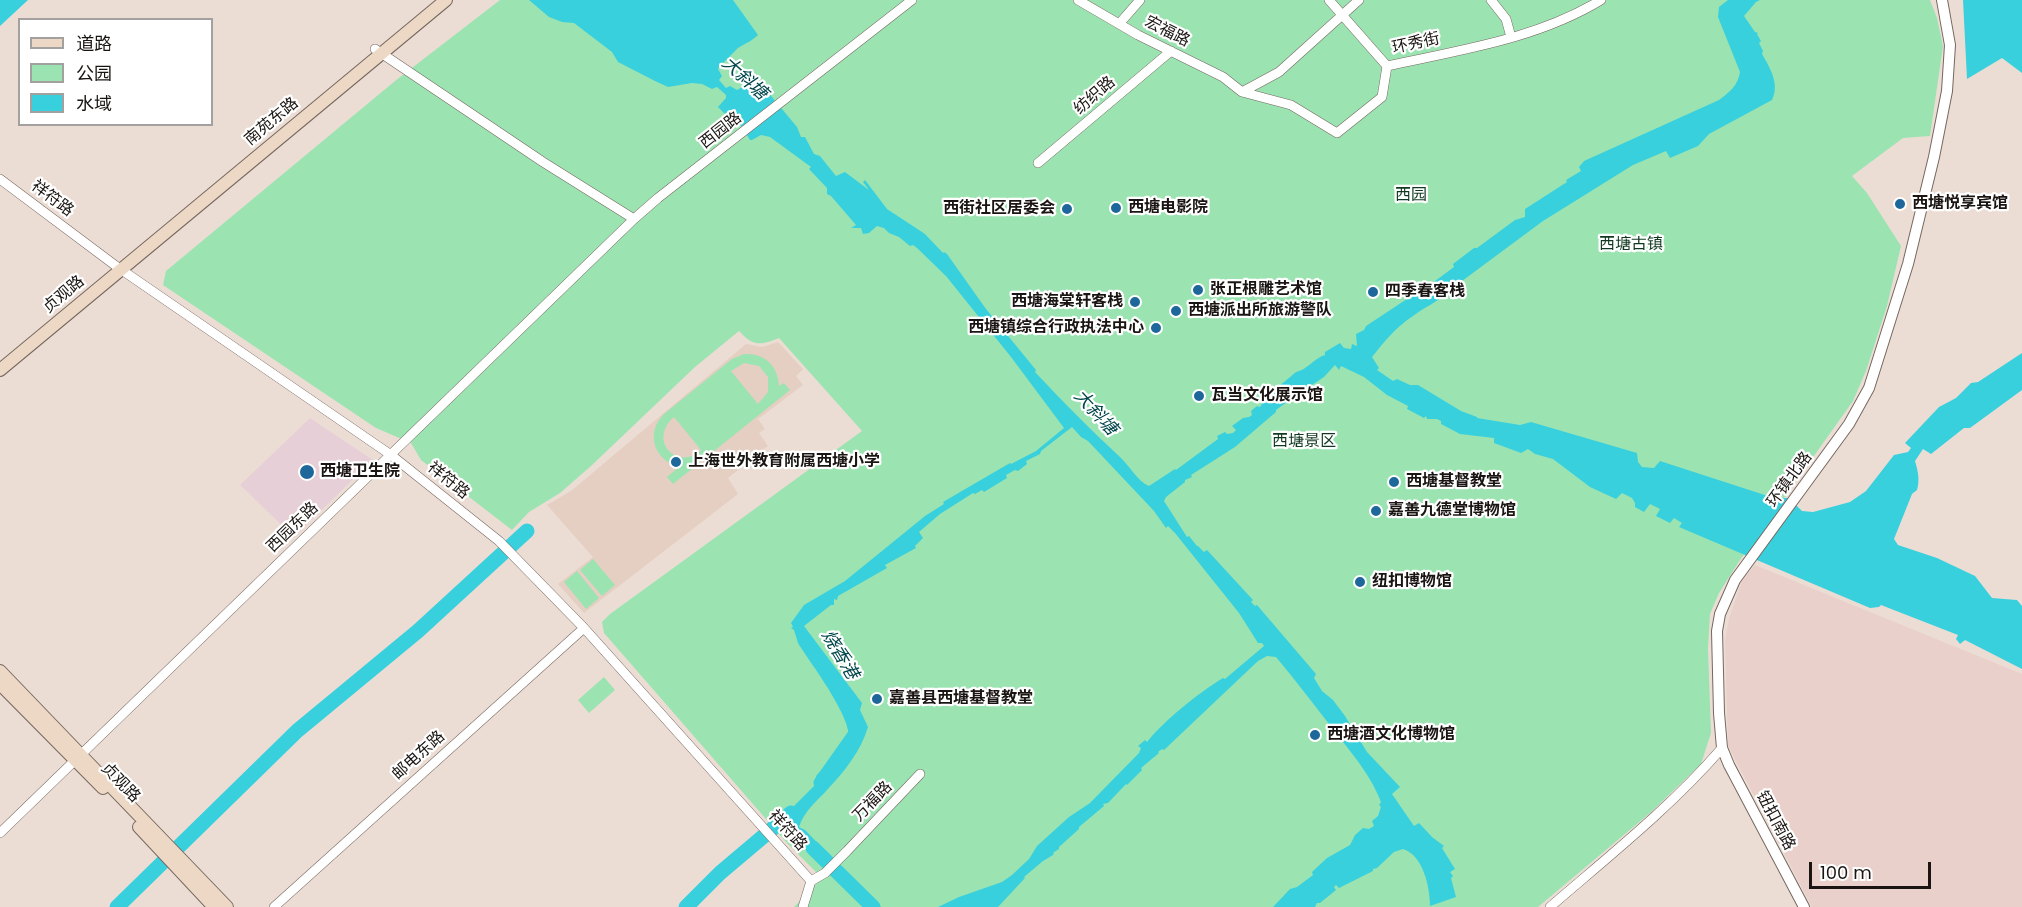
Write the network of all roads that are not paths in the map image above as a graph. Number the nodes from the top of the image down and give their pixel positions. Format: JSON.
{"nodes":[{"id":1,"x":434,"y":0,"type":"edge"},
{"id":2,"x":446,"y":0,"type":"edge"},
{"id":3,"x":912,"y":0,"type":"edge"},
{"id":4,"x":1078,"y":0,"type":"edge"},
{"id":5,"x":1140,"y":0,"type":"edge"},
{"id":6,"x":1329,"y":0,"type":"edge"},
{"id":7,"x":1359,"y":0,"type":"edge"},
{"id":8,"x":1491,"y":0,"type":"edge"},
{"id":9,"x":1601,"y":0,"type":"edge"},
{"id":10,"x":1942,"y":0,"type":"edge"},
{"id":11,"x":1342,"y":15,"type":"junction"},
{"id":12,"x":417,"y":19,"type":"junction"},
{"id":13,"x":1119,"y":24,"type":"junction"},
{"id":14,"x":1511,"y":37,"type":"junction"},
{"id":15,"x":378,"y":51,"type":"junction"},
{"id":16,"x":1171,"y":51,"type":"junction"},
{"id":17,"x":1387,"y":66,"type":"junction"},
{"id":18,"x":1242,"y":92,"type":"junction"},
{"id":19,"x":1038,"y":163,"type":"dead end"},
{"id":20,"x":0,"y":179,"type":"edge"},
{"id":21,"x":634,"y":219,"type":"junction"},
{"id":22,"x":118,"y":268,"type":"junction"},
{"id":23,"x":0,"y":360,"type":"edge"},
{"id":24,"x":0,"y":370,"type":"edge"},
{"id":25,"x":391,"y":455,"type":"junction"},
{"id":26,"x":584,"y":628,"type":"junction"},
{"id":27,"x":0,"y":670,"type":"edge"},
{"id":28,"x":0,"y":684,"type":"edge"},
{"id":29,"x":1722,"y":748,"type":"junction"},
{"id":30,"x":79,"y":757,"type":"junction"},
{"id":31,"x":920,"y":774,"type":"dead end"},
{"id":32,"x":150,"y":832,"type":"junction"},
{"id":33,"x":0,"y":834,"type":"edge"},
{"id":34,"x":191,"y":876,"type":"junction"},
{"id":35,"x":811,"y":881,"type":"junction"},
{"id":36,"x":214,"y":907,"type":"edge"},
{"id":37,"x":227,"y":907,"type":"edge"},
{"id":38,"x":274,"y":907,"type":"edge"},
{"id":39,"x":803,"y":907,"type":"edge"},
{"id":40,"x":1550,"y":907,"type":"edge"},
{"id":41,"x":1804,"y":907,"type":"edge"}],
"edges":[{"from":1,"to":12,"type":"main road","name":"南苑东路"},
{"from":2,"to":12,"type":"main road","name":"南苑东路"},
{"from":3,"to":21,"type":"street","name":"西园路"},
{"from":4,"to":13,"type":"street","name":"宏福路"},
{"from":5,"to":13,"type":"street"},
{"from":6,"to":11,"type":"street"},
{"from":7,"to":11,"type":"street"},
{"from":8,"to":14,"type":"street"},
{"from":9,"to":14,"type":"street","name":"环秀街"},
{"from":10,"to":29,"type":"street","name":"环镇北路"},
{"from":11,"to":17,"type":"street"},
{"from":11,"to":18,"type":"street"},
{"from":12,"to":15,"type":"main road","name":"南苑东路"},
{"from":13,"to":16,"type":"street","name":"宏福路"},
{"from":14,"to":17,"type":"street","name":"环秀街"},
{"from":15,"to":21,"type":"street"},
{"from":15,"to":22,"type":"main road","name":"南苑东路"},
{"from":16,"to":18,"type":"street","name":"宏福路"},
{"from":16,"to":19,"type":"street","name":"纺织路"},
{"from":17,"to":18,"type":"street","name":"环秀街"},
{"from":20,"to":22,"type":"street","name":"祥符路"},
{"from":21,"to":25,"type":"street","name":"西园东路"},
{"from":22,"to":23,"type":"main road","name":"贞观路"},
{"from":22,"to":24,"type":"main road","name":"贞观路"},
{"from":22,"to":25,"type":"street","name":"祥符路"},
{"from":25,"to":26,"type":"street","name":"祥符路"},
{"from":25,"to":30,"type":"street","name":"西园东路"},
{"from":26,"to":35,"type":"street","name":"祥符路"},
{"from":26,"to":38,"type":"street","name":"邮电东路"},
{"from":27,"to":30,"type":"main road","name":"贞观路"},
{"from":28,"to":30,"type":"main road","name":"贞观路"},
{"from":29,"to":40,"type":"street"},
{"from":29,"to":41,"type":"street","name":"钮扣南路"},
{"from":30,"to":32,"type":"main road","name":"贞观路"},
{"from":30,"to":32,"type":"main road","name":"贞观路"},
{"from":30,"to":33,"type":"street","name":"西园东路"},
{"from":31,"to":35,"type":"street","name":"万福路"},
{"from":32,"to":34,"type":"main road"},
{"from":34,"to":36,"type":"main road"},
{"from":34,"to":37,"type":"main road"},
{"from":35,"to":39,"type":"street"}]}
